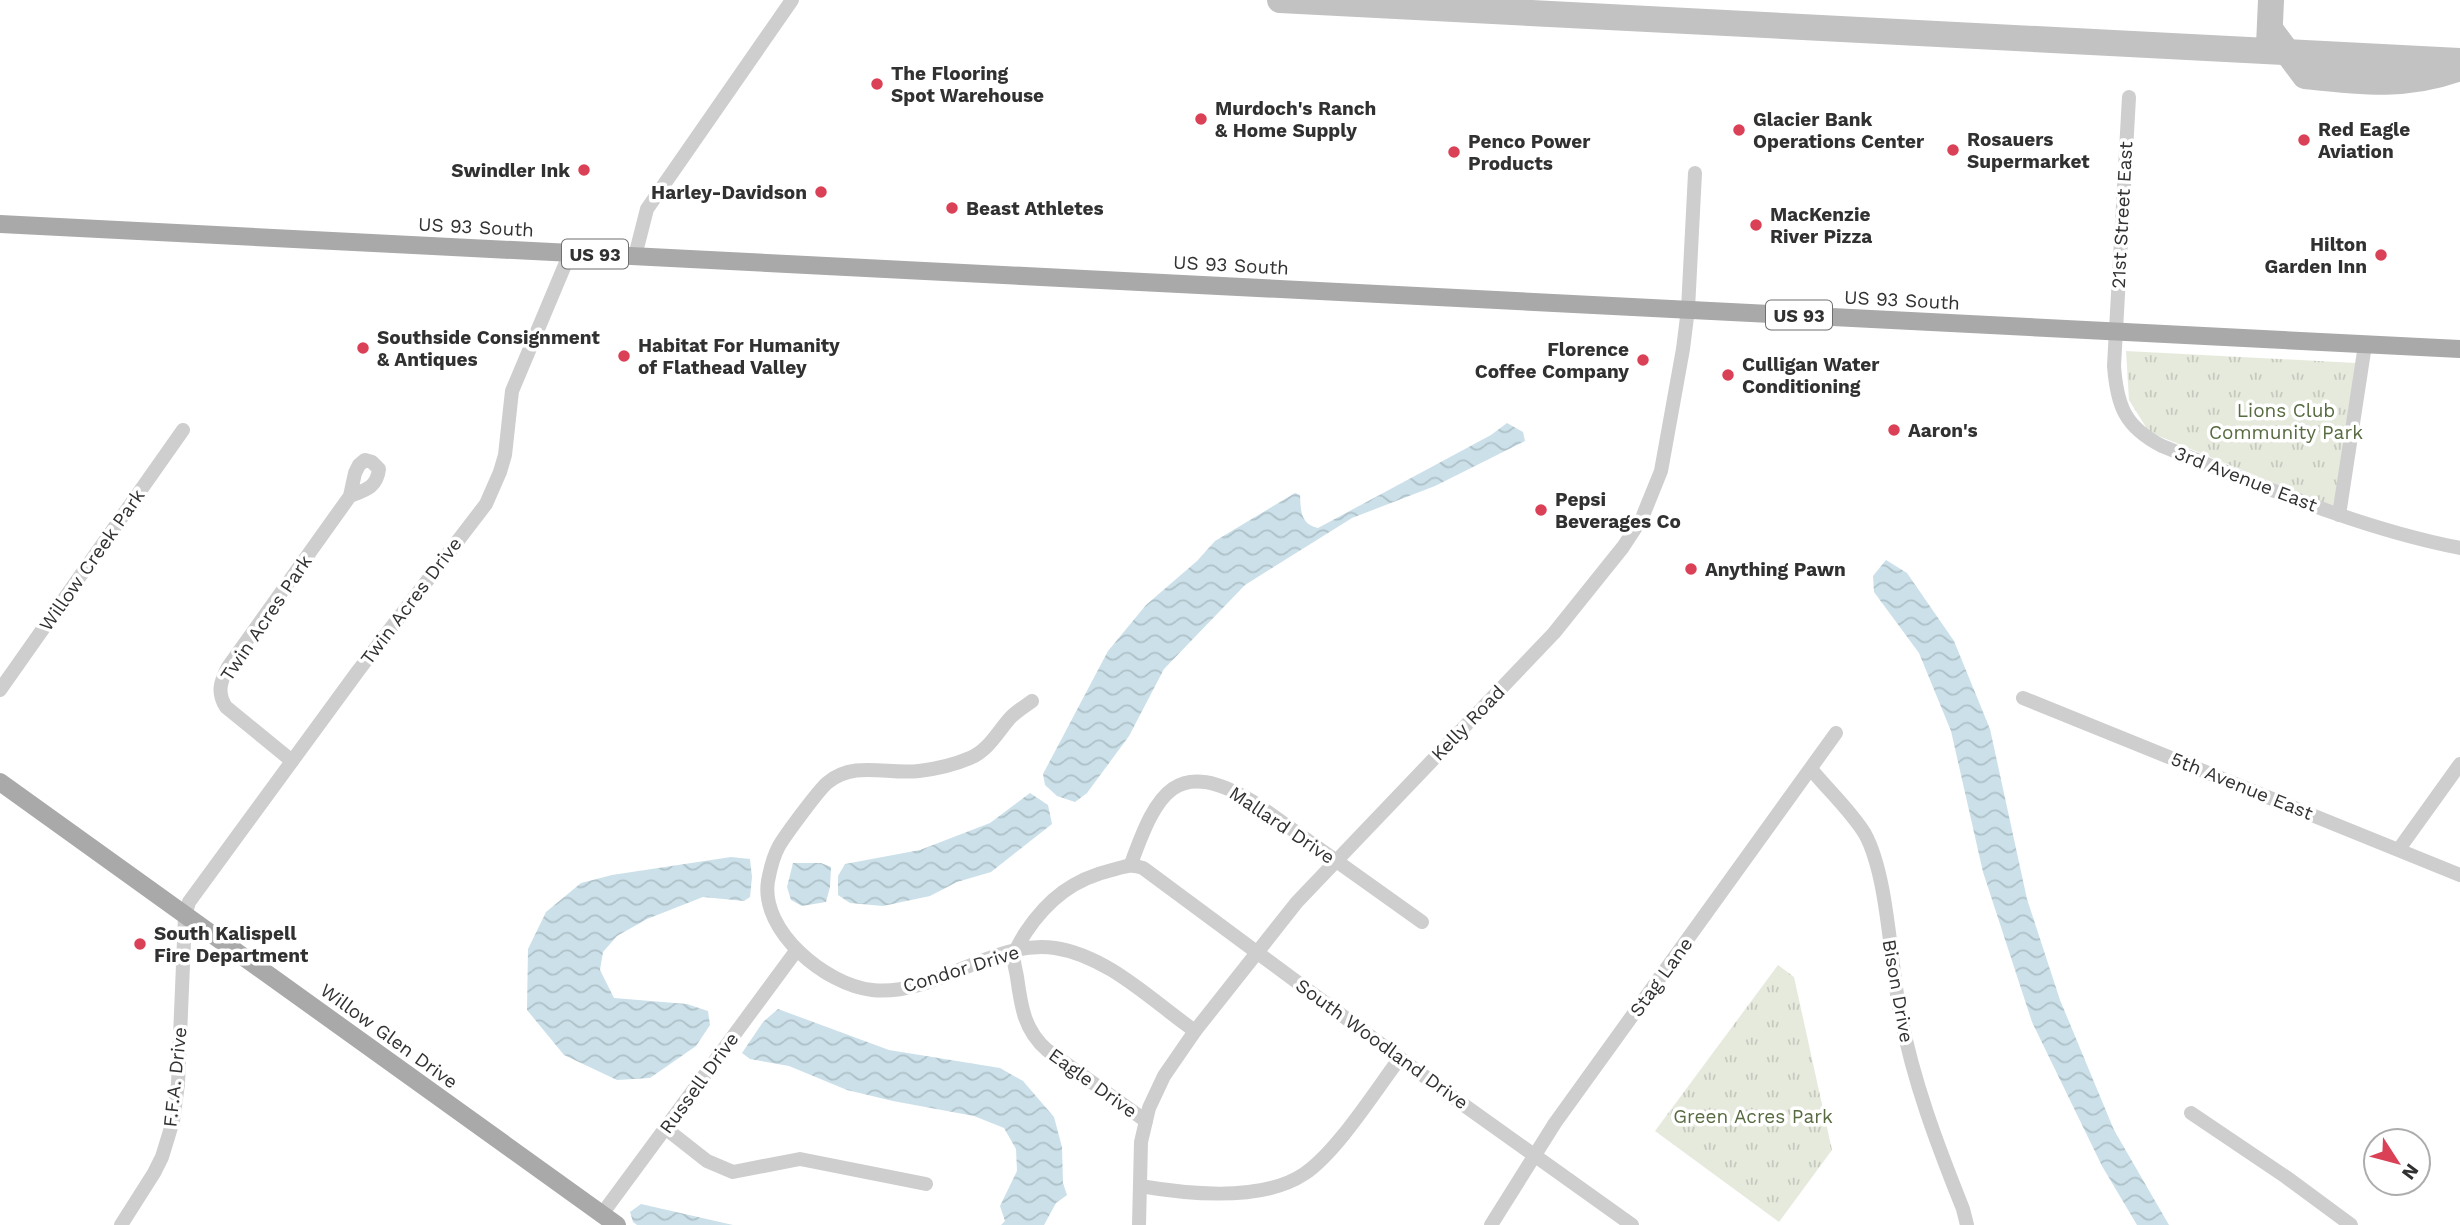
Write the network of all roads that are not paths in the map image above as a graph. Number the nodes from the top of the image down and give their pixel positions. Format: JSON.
{"nodes":[{"id":1,"x":792,"y":0,"type":"edge"},
{"id":2,"x":2129,"y":97,"type":"dead end"},
{"id":3,"x":1695,"y":173,"type":"dead end"},
{"id":4,"x":0,"y":224,"type":"edge"},
{"id":5,"x":570,"y":253,"type":"junction"},
{"id":6,"x":635,"y":256,"type":"junction"},
{"id":7,"x":1688,"y":309,"type":"junction"},
{"id":8,"x":2116,"y":332,"type":"junction"},
{"id":9,"x":2365,"y":345,"type":"junction"},
{"id":10,"x":2460,"y":349,"type":"edge"},
{"id":11,"x":183,"y":430,"type":"dead end"},
{"id":12,"x":350,"y":496,"type":"dead end"},
{"id":13,"x":2339,"y":515,"type":"junction"},
{"id":14,"x":2460,"y":548,"type":"edge"},
{"id":15,"x":0,"y":690,"type":"edge"},
{"id":16,"x":2023,"y":698,"type":"dead end"},
{"id":17,"x":1032,"y":701,"type":"dead end"},
{"id":18,"x":1836,"y":733,"type":"dead end"},
{"id":19,"x":292,"y":761,"type":"junction"},
{"id":20,"x":2460,"y":764,"type":"edge"},
{"id":21,"x":1811,"y":769,"type":"junction"},
{"id":22,"x":0,"y":782,"type":"edge"},
{"id":23,"x":2399,"y":849,"type":"junction"},
{"id":24,"x":1336,"y":861,"type":"junction"},
{"id":25,"x":1131,"y":864,"type":"junction"},
{"id":26,"x":2460,"y":875,"type":"edge"},
{"id":27,"x":185,"y":917,"type":"junction"},
{"id":28,"x":1422,"y":922,"type":"dead end"},
{"id":29,"x":1017,"y":950,"type":"junction"},
{"id":30,"x":796,"y":951,"type":"junction"},
{"id":31,"x":1256,"y":952,"type":"junction"},
{"id":32,"x":1195,"y":1031,"type":"junction"},
{"id":33,"x":1400,"y":1058,"type":"junction"},
{"id":34,"x":2191,"y":1114,"type":"dead end"},
{"id":35,"x":1146,"y":1121,"type":"junction"},
{"id":36,"x":666,"y":1128,"type":"junction"},
{"id":37,"x":1535,"y":1154,"type":"junction"},
{"id":38,"x":926,"y":1184,"type":"dead end"},
{"id":39,"x":1140,"y":1186,"type":"junction"},
{"id":40,"x":609,"y":1219,"type":"edge"},
{"id":41,"x":121,"y":1225,"type":"edge"},
{"id":42,"x":1139,"y":1225,"type":"edge"},
{"id":43,"x":1490,"y":1225,"type":"edge"},
{"id":44,"x":1632,"y":1225,"type":"edge"},
{"id":45,"x":1967,"y":1225,"type":"edge"},
{"id":46,"x":2351,"y":1225,"type":"edge"}],
"edges":[{"from":1,"to":6,"type":"street"},
{"from":2,"to":8,"type":"street","name":"21st Street East"},
{"from":3,"to":7,"type":"street","name":"Kelly Road"},
{"from":4,"to":5,"type":"main road","name":"US 93 South","number":"US 93"},
{"from":5,"to":6,"type":"main road","name":"US 93 South","number":"US 93"},
{"from":5,"to":19,"type":"street","name":"Twin Acres Drive"},
{"from":6,"to":7,"type":"main road","name":"US 93 South","number":"US 93"},
{"from":7,"to":8,"type":"main road","name":"US 93 South","number":"US 93"},
{"from":7,"to":24,"type":"street","name":"Kelly Road"},
{"from":8,"to":9,"type":"main road","name":"US 93 South","number":"US 93"},
{"from":8,"to":13,"type":"street","name":"3rd Avenue East"},
{"from":9,"to":10,"type":"main road","name":"US 93 South","number":"US 93"},
{"from":9,"to":13,"type":"street"},
{"from":11,"to":15,"type":"street","name":"Willow Creek Park"},
{"from":12,"to":19,"type":"street","name":"Twin Acres Park"},
{"from":13,"to":14,"type":"street","name":"3rd Avenue East"},
{"from":16,"to":23,"type":"street","name":"5th Avenue East"},
{"from":17,"to":30,"type":"street"},
{"from":18,"to":21,"type":"street","name":"Stag Lane"},
{"from":19,"to":27,"type":"street","name":"Twin Acres Drive"},
{"from":20,"to":23,"type":"street"},
{"from":21,"to":37,"type":"street","name":"Stag Lane"},
{"from":21,"to":45,"type":"street","name":"Bison Drive"},
{"from":22,"to":27,"type":"main road","name":"Willow Glen Drive"},
{"from":23,"to":26,"type":"street","name":"5th Avenue East"},
{"from":24,"to":25,"type":"street","name":"Mallard Drive"},
{"from":24,"to":28,"type":"street","name":"Mallard Drive"},
{"from":24,"to":31,"type":"street","name":"Kelly Road"},
{"from":25,"to":29,"type":"street","name":"Eagle Drive"},
{"from":25,"to":31,"type":"street","name":"South Woodland Drive"},
{"from":27,"to":40,"type":"main road","name":"Willow Glen Drive"},
{"from":27,"to":41,"type":"street","name":"F.F.A. Drive"},
{"from":29,"to":30,"type":"street","name":"Condor Drive"},
{"from":29,"to":32,"type":"street","name":"Condor Drive"},
{"from":29,"to":35,"type":"street","name":"Eagle Drive"},
{"from":30,"to":36,"type":"street","name":"Russell Drive"},
{"from":31,"to":32,"type":"street","name":"Kelly Road"},
{"from":31,"to":33,"type":"street","name":"South Woodland Drive"},
{"from":32,"to":35,"type":"street","name":"Kelly Road"},
{"from":33,"to":37,"type":"street","name":"South Woodland Drive"},
{"from":33,"to":39,"type":"street"},
{"from":34,"to":46,"type":"street"},
{"from":35,"to":39,"type":"street","name":"Kelly Road"},
{"from":36,"to":38,"type":"street"},
{"from":36,"to":40,"type":"street","name":"Russell Drive"},
{"from":37,"to":43,"type":"street","name":"Stag Lane"},
{"from":37,"to":44,"type":"street","name":"South Woodland Drive"},
{"from":39,"to":42,"type":"street","name":"Kelly Road"}]}
